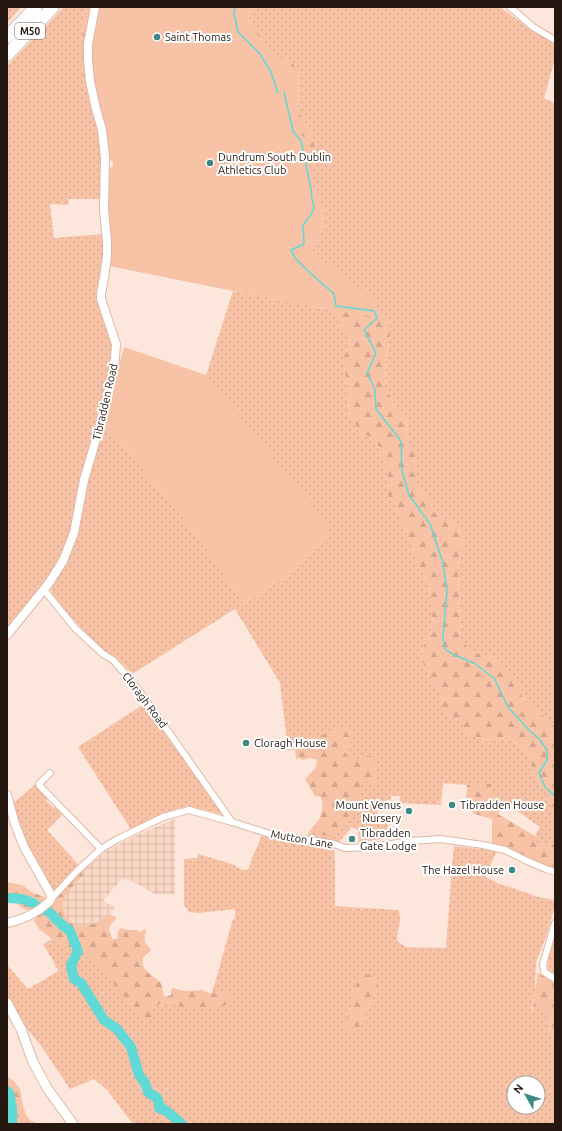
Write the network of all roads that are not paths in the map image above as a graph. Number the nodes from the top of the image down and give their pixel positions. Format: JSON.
{"nodes":[{"id":1,"x":36,"y":7,"type":"edge"},
{"id":2,"x":54,"y":7,"type":"edge"},
{"id":3,"x":95,"y":7,"type":"edge"},
{"id":4,"x":510,"y":7,"type":"edge"},
{"id":5,"x":7,"y":37,"type":"edge"},
{"id":6,"x":555,"y":40,"type":"edge"},
{"id":7,"x":7,"y":55,"type":"edge"},
{"id":8,"x":44,"y":590,"type":"junction"},
{"id":9,"x":7,"y":635,"type":"edge"},
{"id":10,"x":50,"y":773,"type":"dead end"},
{"id":11,"x":7,"y":795,"type":"edge"},
{"id":12,"x":232,"y":822,"type":"junction"},
{"id":13,"x":101,"y":849,"type":"junction"},
{"id":14,"x":555,"y":872,"type":"edge"},
{"id":15,"x":48,"y":902,"type":"junction"},
{"id":16,"x":7,"y":923,"type":"edge"},
{"id":17,"x":555,"y":923,"type":"edge"},
{"id":18,"x":555,"y":979,"type":"edge"},
{"id":19,"x":7,"y":1003,"type":"edge"},
{"id":20,"x":73,"y":1124,"type":"edge"}],
"edges":[{"from":1,"to":5,"type":"highway","number":"M50"},
{"from":2,"to":7,"type":"highway","number":"M50"},
{"from":3,"to":8,"type":"street","name":"Tibradden Road"},
{"from":4,"to":6,"type":"street"},
{"from":8,"to":9,"type":"street","name":"Tibradden Road"},
{"from":8,"to":12,"type":"street","name":"Cloragh Road"},
{"from":10,"to":13,"type":"street"},
{"from":11,"to":15,"type":"street"},
{"from":12,"to":13,"type":"street","name":"Mutton Lane"},
{"from":12,"to":14,"type":"street","name":"Mutton Lane"},
{"from":13,"to":15,"type":"street","name":"Mutton Lane"},
{"from":15,"to":16,"type":"street"},
{"from":17,"to":18,"type":"street"},
{"from":19,"to":20,"type":"main road"}]}
